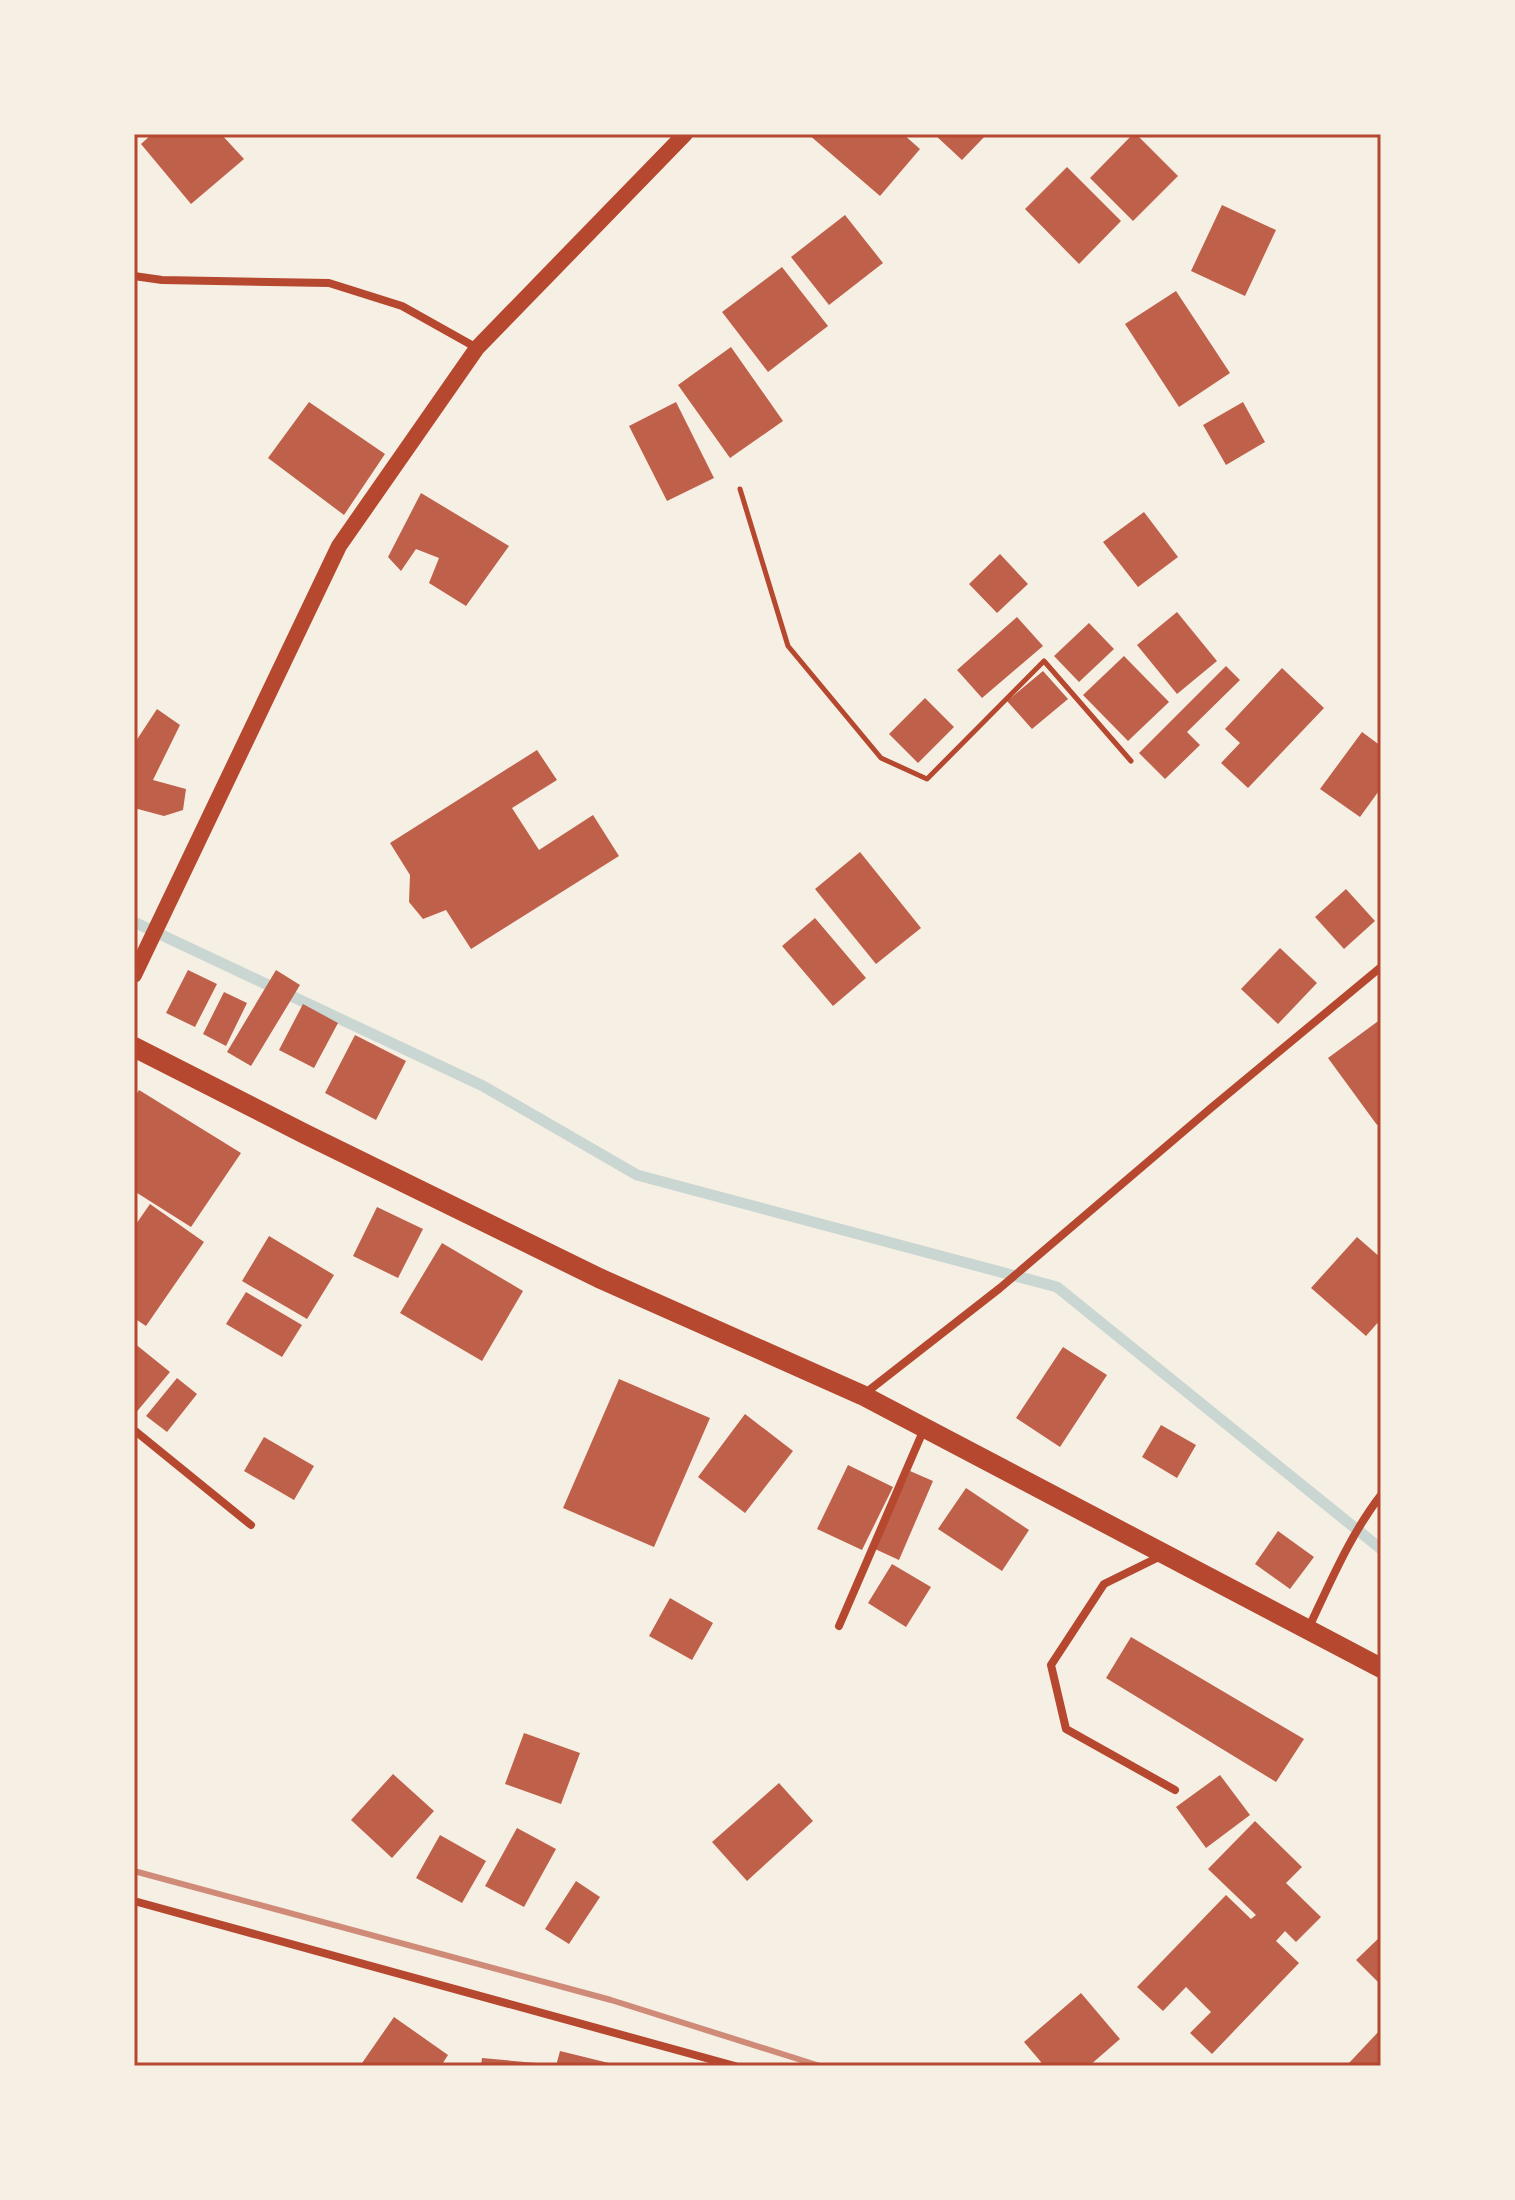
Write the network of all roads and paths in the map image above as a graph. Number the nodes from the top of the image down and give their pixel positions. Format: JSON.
{"nodes":[{"id":1,"x":685,"y":134,"type":"edge"},
{"id":2,"x":134,"y":276,"type":"edge"},
{"id":3,"x":477,"y":348,"type":"junction"},
{"id":4,"x":740,"y":489,"type":"dead end"},
{"id":5,"x":1131,"y":761,"type":"dead end"},
{"id":6,"x":1381,"y":967,"type":"edge"},
{"id":7,"x":134,"y":975,"type":"edge"},
{"id":8,"x":134,"y":1047,"type":"edge"},
{"id":9,"x":862,"y":1395,"type":"junction"},
{"id":10,"x":924,"y":1428,"type":"junction"},
{"id":11,"x":134,"y":1430,"type":"edge"},
{"id":12,"x":1381,"y":1495,"type":"edge"},
{"id":13,"x":251,"y":1525,"type":"dead end"},
{"id":14,"x":1163,"y":1555,"type":"junction"},
{"id":15,"x":839,"y":1626,"type":"dead end"},
{"id":16,"x":1308,"y":1630,"type":"junction"},
{"id":17,"x":1381,"y":1668,"type":"edge"},
{"id":18,"x":1175,"y":1790,"type":"dead end"},
{"id":19,"x":134,"y":1901,"type":"edge"},
{"id":20,"x":735,"y":2066,"type":"edge"}],
"edges":[{"from":1,"to":3,"type":"main road"},
{"from":2,"to":3,"type":"street"},
{"from":3,"to":7,"type":"main road"},
{"from":4,"to":5,"type":"path"},
{"from":6,"to":9,"type":"street"},
{"from":8,"to":9,"type":"main road"},
{"from":9,"to":10,"type":"main road"},
{"from":10,"to":14,"type":"main road"},
{"from":10,"to":15,"type":"street"},
{"from":11,"to":13,"type":"street"},
{"from":12,"to":16,"type":"street"},
{"from":14,"to":16,"type":"main road"},
{"from":14,"to":18,"type":"street"},
{"from":16,"to":17,"type":"main road"},
{"from":19,"to":20,"type":"street"}]}
